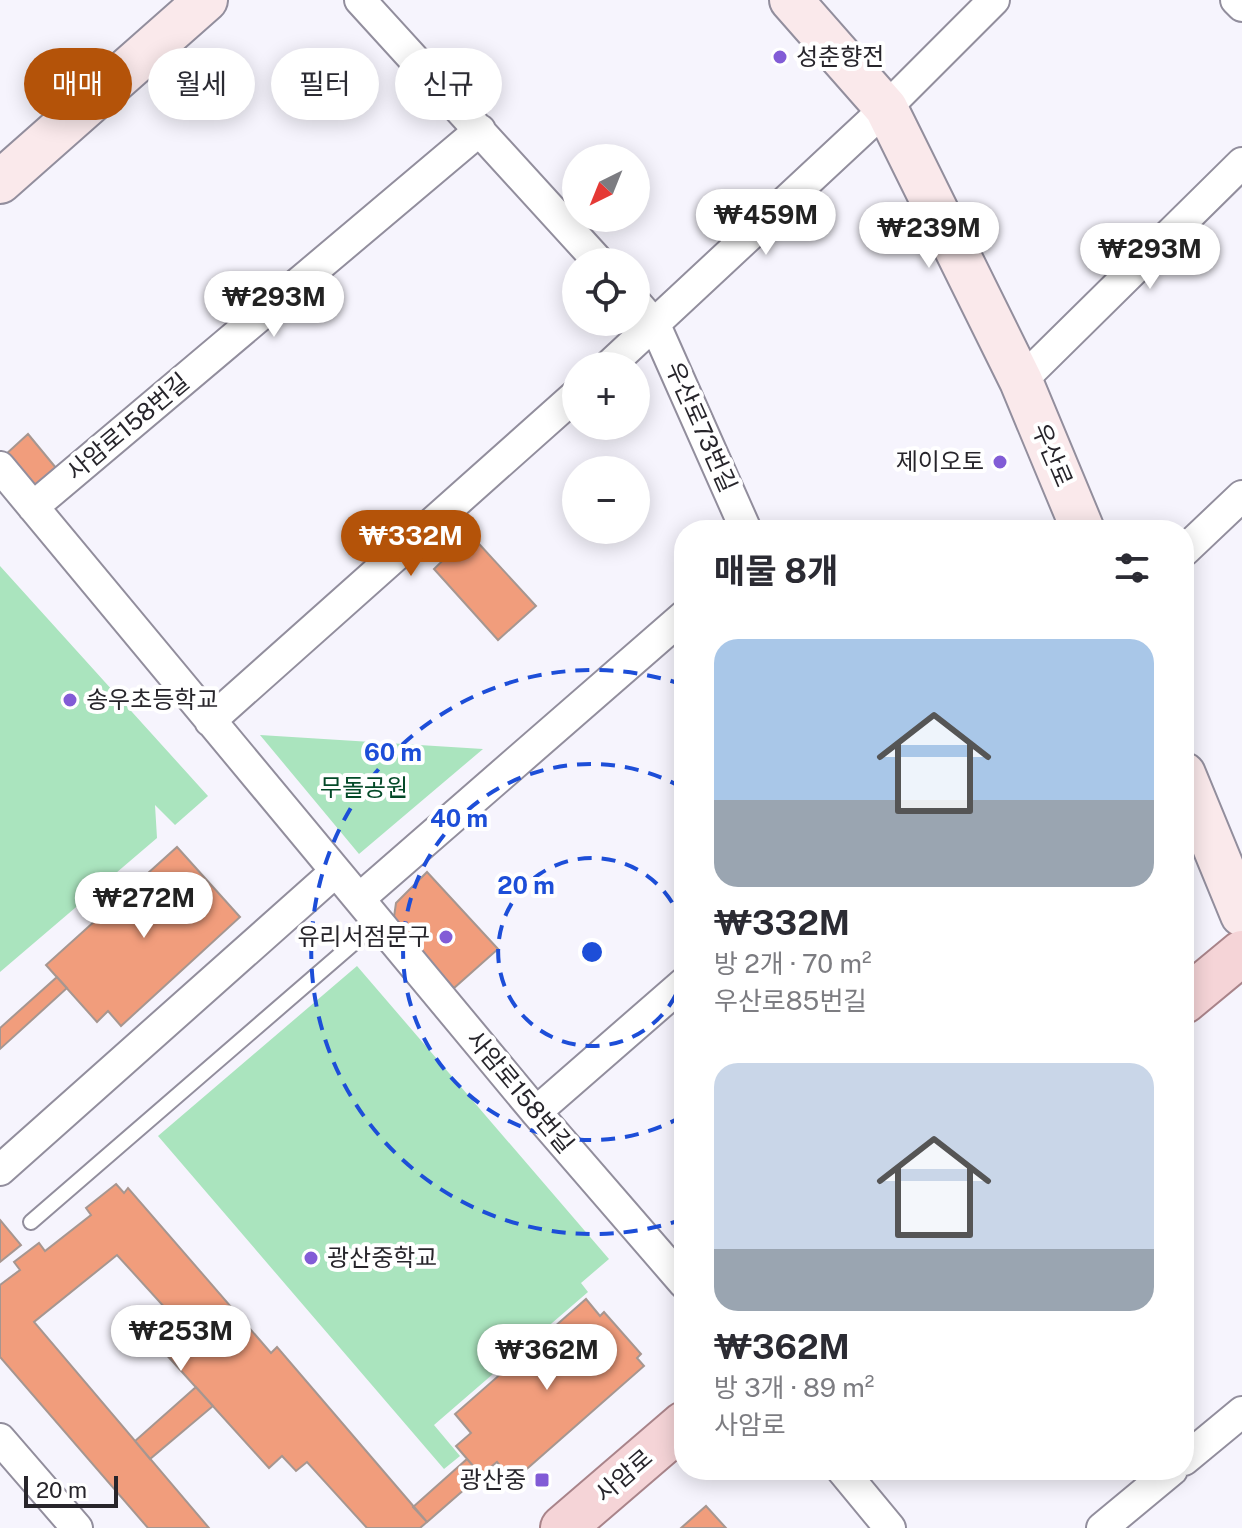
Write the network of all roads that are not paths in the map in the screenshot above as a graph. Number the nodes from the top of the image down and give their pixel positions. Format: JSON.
{"nodes":[{"id":1,"x":206,"y":0,"type":"edge"},
{"id":2,"x":360,"y":0,"type":"edge"},
{"id":3,"x":791,"y":0,"type":"edge"},
{"id":4,"x":994,"y":0,"type":"edge"},
{"id":5,"x":1236,"y":0,"type":"edge"},
{"id":6,"x":1242,"y":6,"type":"edge"},
{"id":7,"x":886,"y":108,"type":"junction"},
{"id":8,"x":480,"y":130,"type":"junction"},
{"id":9,"x":1242,"y":163,"type":"edge"},
{"id":10,"x":0,"y":182,"type":"edge"},
{"id":11,"x":586,"y":248,"type":"edge"},
{"id":12,"x":650,"y":311,"type":"edge"},
{"id":13,"x":650,"y":323,"type":"edge"},
{"id":14,"x":1021,"y":381,"type":"junction"},
{"id":15,"x":562,"y":407,"type":"edge"},
{"id":16,"x":0,"y":467,"type":"edge"},
{"id":17,"x":1242,"y":496,"type":"edge"},
{"id":18,"x":33,"y":507,"type":"junction"},
{"id":19,"x":741,"y":520,"type":"edge"},
{"id":20,"x":1079,"y":520,"type":"edge"},
{"id":21,"x":1194,"y":542,"type":"edge"},
{"id":22,"x":674,"y":625,"type":"edge"},
{"id":23,"x":210,"y":721,"type":"junction"},
{"id":24,"x":1194,"y":798,"type":"edge"},
{"id":25,"x":335,"y":872,"type":"junction"},
{"id":26,"x":359,"y":899,"type":"junction"},
{"id":27,"x":1242,"y":915,"type":"edge"},
{"id":28,"x":378,"y":922,"type":"junction"},
{"id":29,"x":1242,"y":953,"type":"edge"},
{"id":30,"x":674,"y":992,"type":"edge"},
{"id":31,"x":1194,"y":993,"type":"edge"},
{"id":32,"x":536,"y":1112,"type":"junction"},
{"id":33,"x":0,"y":1170,"type":"edge"},
{"id":34,"x":31,"y":1222,"type":"dead end"},
{"id":35,"x":674,"y":1271,"type":"edge"},
{"id":36,"x":1242,"y":1412,"type":"edge"},
{"id":37,"x":674,"y":1433,"type":"edge"},
{"id":38,"x":0,"y":1439,"type":"edge"},
{"id":39,"x":1194,"y":1452,"type":"edge"},
{"id":40,"x":850,"y":1480,"type":"edge"},
{"id":41,"x":1160,"y":1480,"type":"edge"},
{"id":42,"x":77,"y":1528,"type":"edge"},
{"id":43,"x":563,"y":1528,"type":"edge"},
{"id":44,"x":890,"y":1528,"type":"edge"},
{"id":45,"x":1102,"y":1528,"type":"edge"}],
"edges":[{"from":1,"to":10,"type":"street"},
{"from":2,"to":8,"type":"street"},
{"from":3,"to":7,"type":"street","name":"우산로"},
{"from":4,"to":7,"type":"street"},
{"from":5,"to":6,"type":"street"},
{"from":7,"to":12,"type":"street"},
{"from":7,"to":14,"type":"street","name":"우산로"},
{"from":8,"to":11,"type":"street"},
{"from":8,"to":18,"type":"street","name":"사암로158번길"},
{"from":9,"to":14,"type":"street"},
{"from":13,"to":19,"type":"street","name":"우산로73번길"},
{"from":14,"to":20,"type":"street","name":"우산로"},
{"from":15,"to":23,"type":"street"},
{"from":16,"to":18,"type":"street","name":"사암로158번길"},
{"from":17,"to":21,"type":"street"},
{"from":18,"to":23,"type":"street","name":"사암로158번길"},
{"from":22,"to":26,"type":"street"},
{"from":23,"to":25,"type":"street","name":"사암로158번길"},
{"from":24,"to":27,"type":"street"},
{"from":25,"to":26,"type":"street","name":"사암로158번길"},
{"from":25,"to":33,"type":"street"},
{"from":26,"to":28,"type":"street","name":"사암로158번길"},
{"from":28,"to":32,"type":"street","name":"사암로158번길"},
{"from":28,"to":34,"type":"lane"},
{"from":29,"to":31,"type":"main road"},
{"from":30,"to":32,"type":"street"},
{"from":32,"to":35,"type":"street","name":"사암로158번길"},
{"from":36,"to":39,"type":"street"},
{"from":37,"to":43,"type":"main road","name":"사암로"},
{"from":38,"to":42,"type":"street"},
{"from":40,"to":44,"type":"street"},
{"from":41,"to":45,"type":"street"}]}
